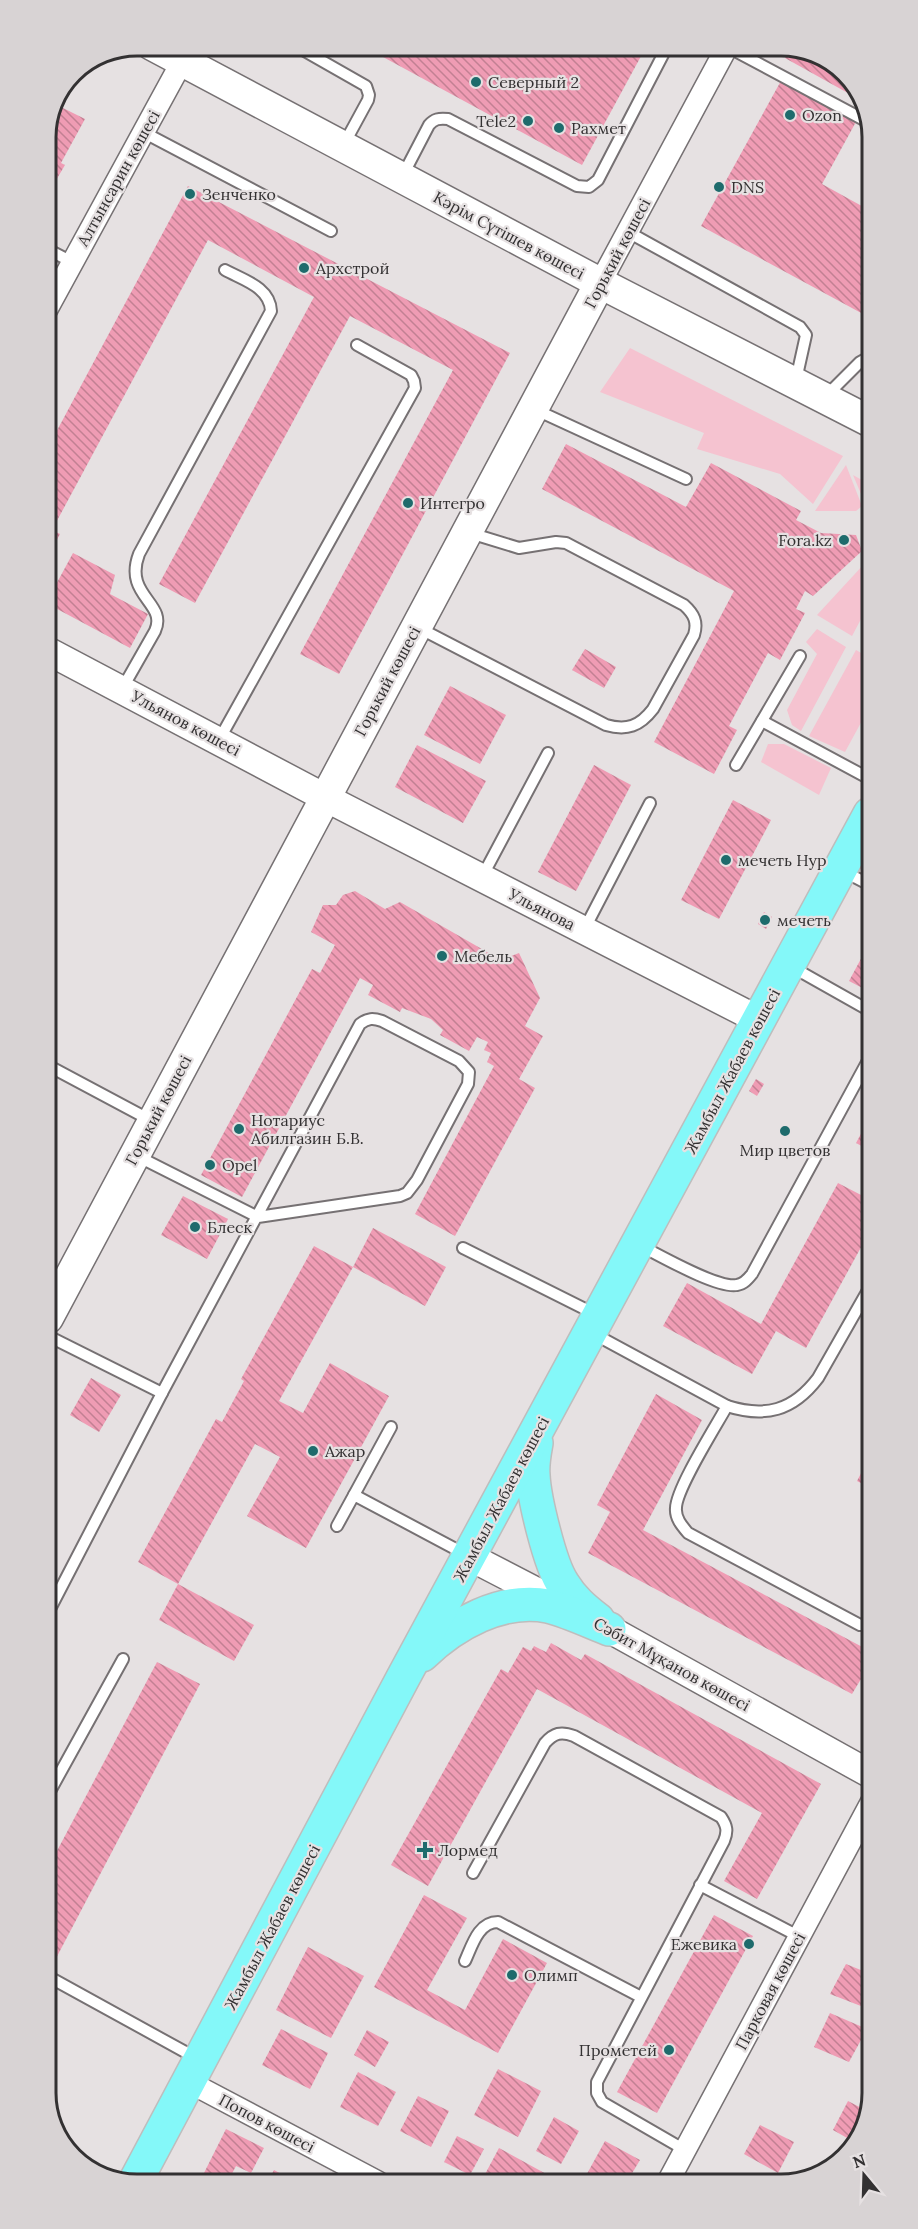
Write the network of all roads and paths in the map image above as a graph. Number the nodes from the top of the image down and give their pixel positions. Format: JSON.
{"nodes":[{"id":1,"x":185,"y":56,"type":"edge"},
{"id":2,"x":192,"y":56,"type":"edge"},
{"id":3,"x":313,"y":56,"type":"edge"},
{"id":4,"x":662,"y":56,"type":"edge"},
{"id":5,"x":721,"y":56,"type":"edge"},
{"id":6,"x":745,"y":56,"type":"edge"},
{"id":7,"x":860,"y":118,"type":"edge"},
{"id":8,"x":143,"y":132,"type":"junction"},
{"id":9,"x":342,"y":147,"type":"junction"},
{"id":10,"x":401,"y":178,"type":"junction"},
{"id":11,"x":331,"y":231,"type":"dead end"},
{"id":12,"x":628,"y":232,"type":"junction"},
{"id":13,"x":56,"y":254,"type":"edge"},
{"id":14,"x":72,"y":262,"type":"junction"},
{"id":15,"x":225,"y":270,"type":"dead end"},
{"id":16,"x":600,"y":283,"type":"junction"},
{"id":17,"x":56,"y":292,"type":"edge"},
{"id":18,"x":357,"y":345,"type":"dead end"},
{"id":19,"x":862,"y":361,"type":"edge"},
{"id":20,"x":796,"y":383,"type":"junction"},
{"id":21,"x":825,"y":398,"type":"junction"},
{"id":22,"x":533,"y":409,"type":"junction"},
{"id":23,"x":862,"y":417,"type":"edge"},
{"id":24,"x":686,"y":479,"type":"dead end"},
{"id":25,"x":467,"y":532,"type":"junction"},
{"id":26,"x":416,"y":627,"type":"junction"},
{"id":27,"x":56,"y":655,"type":"edge"},
{"id":28,"x":801,"y":656,"type":"dead end"},
{"id":29,"x":122,"y":689,"type":"junction"},
{"id":30,"x":762,"y":721,"type":"junction"},
{"id":31,"x":219,"y":741,"type":"junction"},
{"id":32,"x":548,"y":753,"type":"dead end"},
{"id":33,"x":736,"y":765,"type":"dead end"},
{"id":34,"x":862,"y":775,"type":"edge"},
{"id":35,"x":324,"y":797,"type":"junction"},
{"id":36,"x":650,"y":803,"type":"dead end"},
{"id":37,"x":862,"y":829,"type":"edge"},
{"id":38,"x":840,"y":869,"type":"junction"},
{"id":39,"x":482,"y":878,"type":"junction"},
{"id":40,"x":862,"y":881,"type":"edge"},
{"id":41,"x":584,"y":930,"type":"junction"},
{"id":42,"x":789,"y":965,"type":"junction"},
{"id":43,"x":862,"y":1006,"type":"edge"},
{"id":44,"x":759,"y":1020,"type":"junction"},
{"id":45,"x":56,"y":1070,"type":"edge"},
{"id":46,"x":862,"y":1070,"type":"edge"},
{"id":47,"x":152,"y":1121,"type":"junction"},
{"id":48,"x":134,"y":1155,"type":"junction"},
{"id":49,"x":258,"y":1217,"type":"junction"},
{"id":50,"x":639,"y":1245,"type":"junction"},
{"id":51,"x":463,"y":1248,"type":"dead end"},
{"id":52,"x":862,"y":1301,"type":"edge"},
{"id":53,"x":56,"y":1302,"type":"edge"},
{"id":54,"x":595,"y":1325,"type":"junction"},
{"id":55,"x":56,"y":1340,"type":"edge"},
{"id":56,"x":162,"y":1393,"type":"junction"},
{"id":57,"x":727,"y":1406,"type":"junction"},
{"id":58,"x":391,"y":1427,"type":"dead end"},
{"id":59,"x":538,"y":1430,"type":"junction"},
{"id":60,"x":354,"y":1495,"type":"junction"},
{"id":61,"x":337,"y":1526,"type":"dead end"},
{"id":62,"x":470,"y":1557,"type":"junction"},
{"id":63,"x":56,"y":1597,"type":"edge"},
{"id":64,"x":860,"y":1625,"type":"dead end"},
{"id":65,"x":609,"y":1629,"type":"junction"},
{"id":66,"x":123,"y":1659,"type":"dead end"},
{"id":67,"x":404,"y":1676,"type":"junction"},
{"id":68,"x":862,"y":1769,"type":"edge"},
{"id":69,"x":56,"y":1780,"type":"edge"},
{"id":70,"x":862,"y":1821,"type":"edge"},
{"id":71,"x":473,"y":1873,"type":"dead end"},
{"id":72,"x":700,"y":1885,"type":"junction"},
{"id":73,"x":800,"y":1937,"type":"junction"},
{"id":74,"x":465,"y":1961,"type":"dead end"},
{"id":75,"x":56,"y":1982,"type":"edge"},
{"id":76,"x":641,"y":1997,"type":"junction"},
{"id":77,"x":195,"y":2071,"type":"junction"},
{"id":78,"x":685,"y":2150,"type":"junction"},
{"id":79,"x":140,"y":2173,"type":"edge"},
{"id":80,"x":364,"y":2173,"type":"edge"},
{"id":81,"x":672,"y":2174,"type":"edge"}],
"edges":[{"from":1,"to":8,"type":"street","name":"Алтынсарин көшесі"},
{"from":2,"to":9,"type":"main road","name":"Кәрім Сүтішев көшесі"},
{"from":3,"to":9,"type":"lane"},
{"from":4,"to":10,"type":"lane"},
{"from":5,"to":12,"type":"street","name":"Горький көшесі"},
{"from":6,"to":7,"type":"lane"},
{"from":8,"to":11,"type":"lane"},
{"from":8,"to":14,"type":"street","name":"Алтынсарин көшесі"},
{"from":9,"to":10,"type":"main road","name":"Кәрім Сүтішев көшесі"},
{"from":10,"to":16,"type":"main road","name":"Кәрім Сүтішев көшесі"},
{"from":12,"to":16,"type":"street","name":"Горький көшесі"},
{"from":12,"to":20,"type":"lane"},
{"from":13,"to":14,"type":"lane"},
{"from":14,"to":17,"type":"street","name":"Алтынсарин көшесі"},
{"from":15,"to":29,"type":"lane"},
{"from":16,"to":20,"type":"main road","name":"Кәрім Сүтішев көшесі"},
{"from":16,"to":22,"type":"main road","name":"Горький көшесі"},
{"from":18,"to":31,"type":"lane"},
{"from":19,"to":21,"type":"lane"},
{"from":20,"to":21,"type":"main road","name":"Кәрім Сүтішев көшесі"},
{"from":21,"to":23,"type":"main road","name":"Кәрім Сүтішев көшесі"},
{"from":22,"to":24,"type":"lane"},
{"from":22,"to":25,"type":"main road","name":"Горький көшесі"},
{"from":25,"to":26,"type":"main road","name":"Горький көшесі"},
{"from":25,"to":26,"type":"lane"},
{"from":26,"to":35,"type":"main road","name":"Горький көшесі"},
{"from":27,"to":29,"type":"street","name":"Ульянов көшесі"},
{"from":28,"to":30,"type":"lane"},
{"from":29,"to":31,"type":"street","name":"Ульянов көшесі"},
{"from":30,"to":33,"type":"lane"},
{"from":30,"to":34,"type":"lane"},
{"from":31,"to":35,"type":"street","name":"Ульянов көшесі"},
{"from":32,"to":39,"type":"lane"},
{"from":35,"to":39,"type":"street","name":"Ульянова"},
{"from":35,"to":47,"type":"main road","name":"Горький көшесі"},
{"from":36,"to":41,"type":"lane"},
{"from":37,"to":38,"type":"main road","name":"Жамбыл Жабаев көшесі"},
{"from":38,"to":40,"type":"lane"},
{"from":38,"to":42,"type":"main road","name":"Жамбыл Жабаев көшесі"},
{"from":39,"to":41,"type":"street","name":"Ульянова"},
{"from":41,"to":44,"type":"street","name":"Ульянова"},
{"from":42,"to":43,"type":"lane"},
{"from":42,"to":44,"type":"main road","name":"Жамбыл Жабаев көшесі"},
{"from":44,"to":50,"type":"main road","name":"Жамбыл Жабаев көшесі"},
{"from":45,"to":47,"type":"lane"},
{"from":46,"to":50,"type":"lane"},
{"from":47,"to":48,"type":"main road","name":"Горький көшесі"},
{"from":48,"to":49,"type":"lane"},
{"from":48,"to":53,"type":"main road","name":"Горький көшесі"},
{"from":49,"to":49,"type":"lane"},
{"from":49,"to":56,"type":"lane"},
{"from":50,"to":54,"type":"main road","name":"Жамбыл Жабаев көшесі"},
{"from":51,"to":54,"type":"lane"},
{"from":52,"to":57,"type":"lane"},
{"from":54,"to":57,"type":"lane"},
{"from":54,"to":59,"type":"main road","name":"Жамбыл Жабаев көшесі"},
{"from":55,"to":56,"type":"lane"},
{"from":56,"to":63,"type":"lane"},
{"from":57,"to":64,"type":"lane"},
{"from":58,"to":60,"type":"lane"},
{"from":59,"to":62,"type":"main road","name":"Жамбыл Жабаев көшесі"},
{"from":59,"to":65,"type":"main road"},
{"from":60,"to":61,"type":"lane"},
{"from":60,"to":62,"type":"lane"},
{"from":62,"to":65,"type":"street","name":"Сәбит Мұқанов көшесі"},
{"from":62,"to":67,"type":"main road","name":"Жамбыл Жабаев көшесі"},
{"from":65,"to":67,"type":"main road"},
{"from":65,"to":68,"type":"street","name":"Сәбит Мұқанов көшесі"},
{"from":66,"to":69,"type":"lane"},
{"from":67,"to":77,"type":"main road","name":"Жамбыл Жабаев көшесі"},
{"from":70,"to":73,"type":"street","name":"Парковая көшесі"},
{"from":71,"to":72,"type":"lane"},
{"from":72,"to":73,"type":"lane"},
{"from":72,"to":76,"type":"lane"},
{"from":73,"to":78,"type":"street","name":"Парковая көшесі"},
{"from":74,"to":76,"type":"lane"},
{"from":75,"to":77,"type":"lane"},
{"from":76,"to":78,"type":"lane"},
{"from":77,"to":79,"type":"main road","name":"Жамбыл Жабаев көшесі"},
{"from":77,"to":80,"type":"street","name":"Попов көшесі"},
{"from":78,"to":81,"type":"street","name":"Парковая көшесі"}]}
